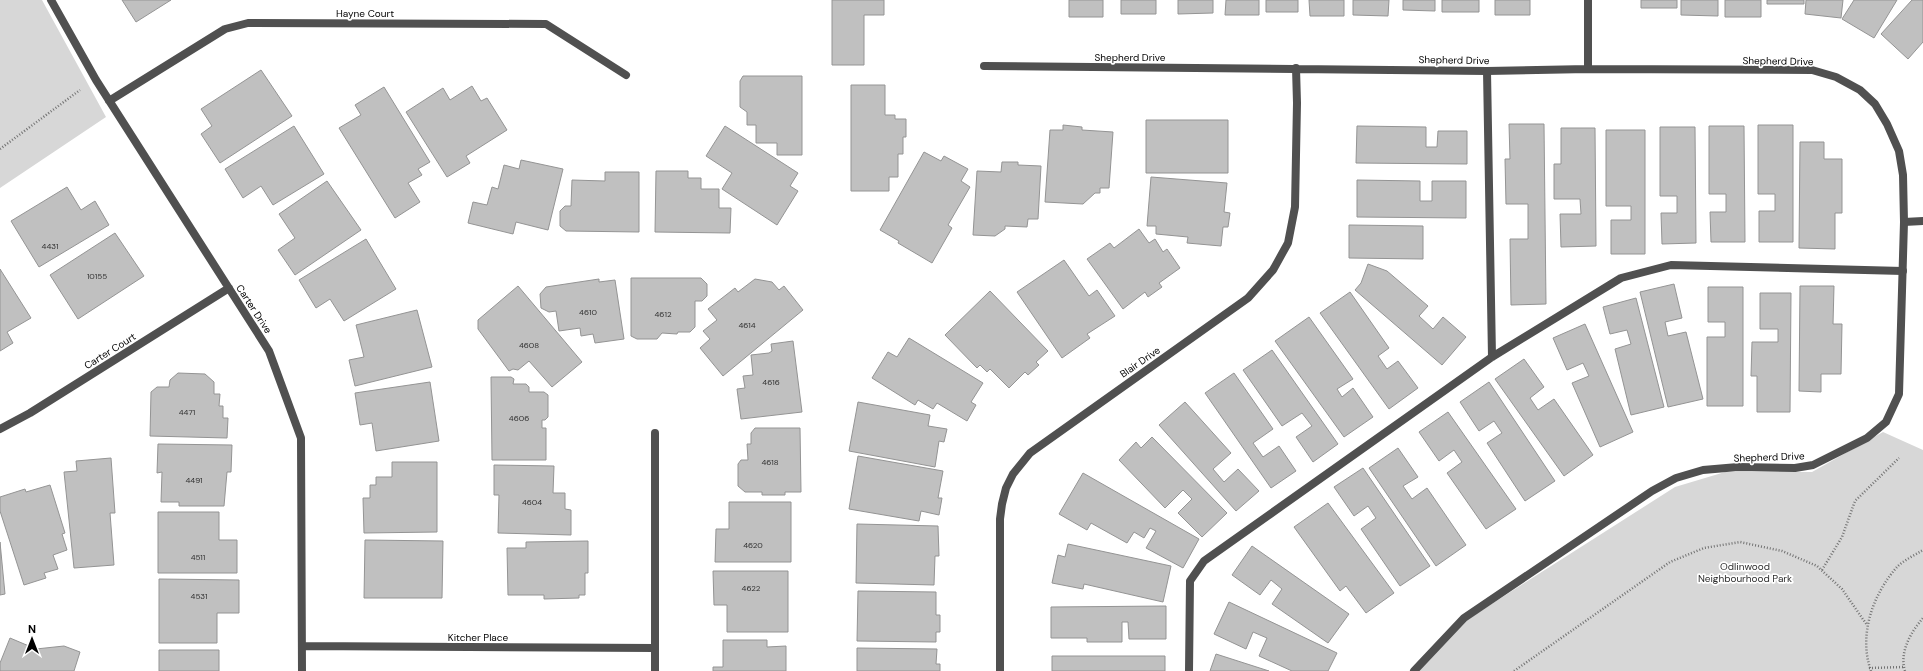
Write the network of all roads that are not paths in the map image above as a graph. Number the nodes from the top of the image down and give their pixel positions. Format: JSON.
{"nodes":[{"id":1,"x":51,"y":0,"type":"edge"},
{"id":2,"x":1588,"y":0,"type":"edge"},
{"id":3,"x":984,"y":66,"type":"dead end"},
{"id":4,"x":1296,"y":68,"type":"junction"},
{"id":5,"x":1588,"y":69,"type":"junction"},
{"id":6,"x":1487,"y":71,"type":"junction"},
{"id":7,"x":626,"y":75,"type":"dead end"},
{"id":8,"x":109,"y":101,"type":"junction"},
{"id":9,"x":1923,"y":221,"type":"edge"},
{"id":10,"x":1904,"y":222,"type":"junction"},
{"id":11,"x":1902,"y":271,"type":"junction"},
{"id":12,"x":229,"y":288,"type":"junction"},
{"id":13,"x":1492,"y":357,"type":"junction"},
{"id":14,"x":0,"y":429,"type":"edge"},
{"id":15,"x":655,"y":433,"type":"dead end"},
{"id":16,"x":302,"y":646,"type":"junction"},
{"id":17,"x":655,"y":648,"type":"junction"},
{"id":18,"x":302,"y":671,"type":"edge"},
{"id":19,"x":655,"y":671,"type":"edge"},
{"id":20,"x":1000,"y":671,"type":"edge"},
{"id":21,"x":1189,"y":671,"type":"edge"},
{"id":22,"x":1414,"y":671,"type":"edge"}],
"edges":[{"from":1,"to":8,"type":"street","name":"Carter Drive"},
{"from":2,"to":5,"type":"street"},
{"from":3,"to":4,"type":"street","name":"Shepherd Drive"},
{"from":4,"to":6,"type":"street","name":"Shepherd Drive"},
{"from":4,"to":20,"type":"street","name":"Blair Drive"},
{"from":5,"to":6,"type":"street","name":"Shepherd Drive"},
{"from":5,"to":10,"type":"street","name":"Shepherd Drive"},
{"from":6,"to":13,"type":"street"},
{"from":7,"to":8,"type":"street","name":"Hayne Court"},
{"from":8,"to":12,"type":"street","name":"Carter Drive"},
{"from":9,"to":10,"type":"street"},
{"from":10,"to":11,"type":"street","name":"Shepherd Drive"},
{"from":11,"to":13,"type":"street"},
{"from":11,"to":22,"type":"street","name":"Shepherd Drive"},
{"from":12,"to":14,"type":"street","name":"Carter Court"},
{"from":12,"to":16,"type":"street","name":"Carter Drive"},
{"from":13,"to":21,"type":"street"},
{"from":15,"to":17,"type":"street"},
{"from":16,"to":17,"type":"street","name":"Kitcher Place"},
{"from":16,"to":18,"type":"street","name":"Carter Drive"},
{"from":17,"to":19,"type":"street"}]}
